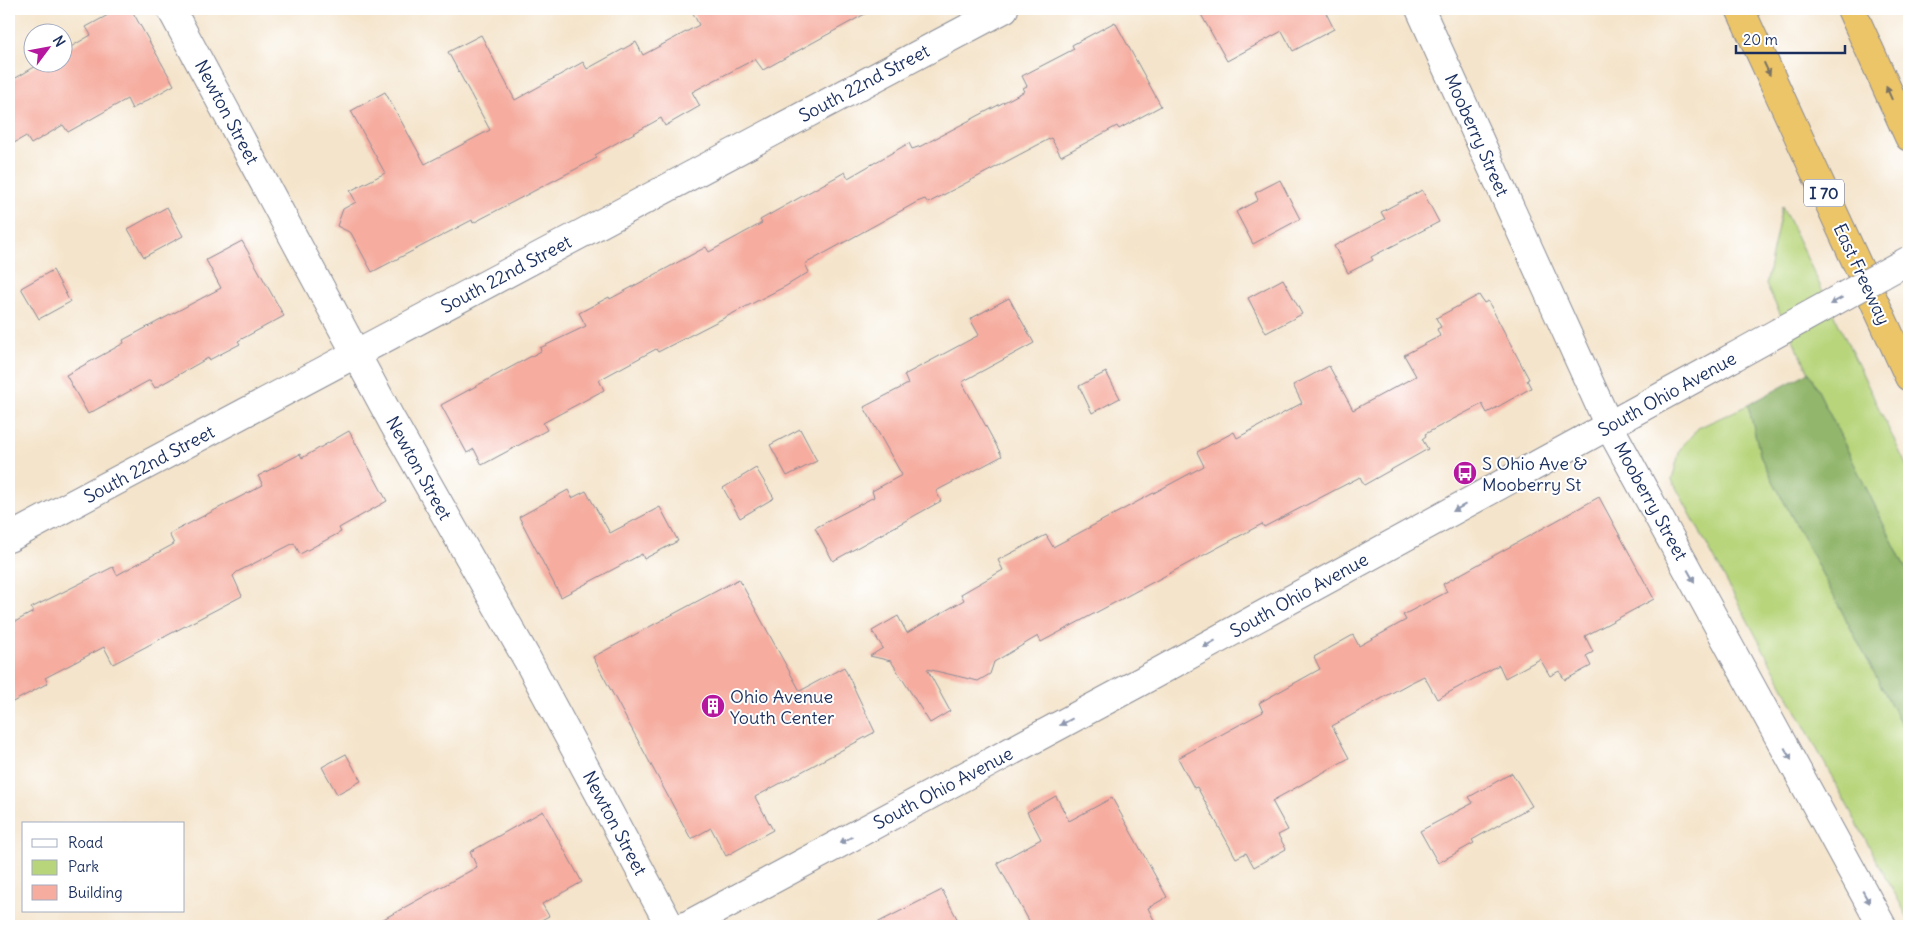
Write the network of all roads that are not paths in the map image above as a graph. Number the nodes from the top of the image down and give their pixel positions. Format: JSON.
{"nodes":[{"id":1,"x":172,"y":9,"type":"edge"},
{"id":2,"x":1004,"y":9,"type":"edge"},
{"id":3,"x":1420,"y":9,"type":"edge"},
{"id":4,"x":1740,"y":9,"type":"edge"},
{"id":5,"x":1851,"y":9,"type":"edge"},
{"id":6,"x":1909,"y":137,"type":"edge"},
{"id":7,"x":1909,"y":260,"type":"edge"},
{"id":8,"x":356,"y":354,"type":"junction"},
{"id":9,"x":1909,"y":377,"type":"edge"},
{"id":10,"x":1609,"y":426,"type":"junction"},
{"id":11,"x":9,"y":538,"type":"edge"},
{"id":12,"x":670,"y":926,"type":"edge"},
{"id":13,"x":686,"y":926,"type":"edge"},
{"id":14,"x":1882,"y":926,"type":"edge"}],
"edges":[{"from":1,"to":8,"type":"street","name":"Newton Street"},
{"from":2,"to":8,"type":"street","name":"South 22nd Street"},
{"from":3,"to":10,"type":"street","name":"Mooberry Street"},
{"from":4,"to":9,"type":"highway","name":"East Freeway","number":"I 70","one_way":true},
{"from":6,"to":5,"type":"highway","one_way":true},
{"from":7,"to":10,"type":"street","name":"South Ohio Avenue","one_way":true,"bridge":true},
{"from":8,"to":11,"type":"street","name":"South 22nd Street"},
{"from":8,"to":12,"type":"street","name":"Newton Street"},
{"from":10,"to":13,"type":"street","name":"South Ohio Avenue","one_way":true},
{"from":10,"to":14,"type":"street","name":"Mooberry Street","one_way":true}]}
